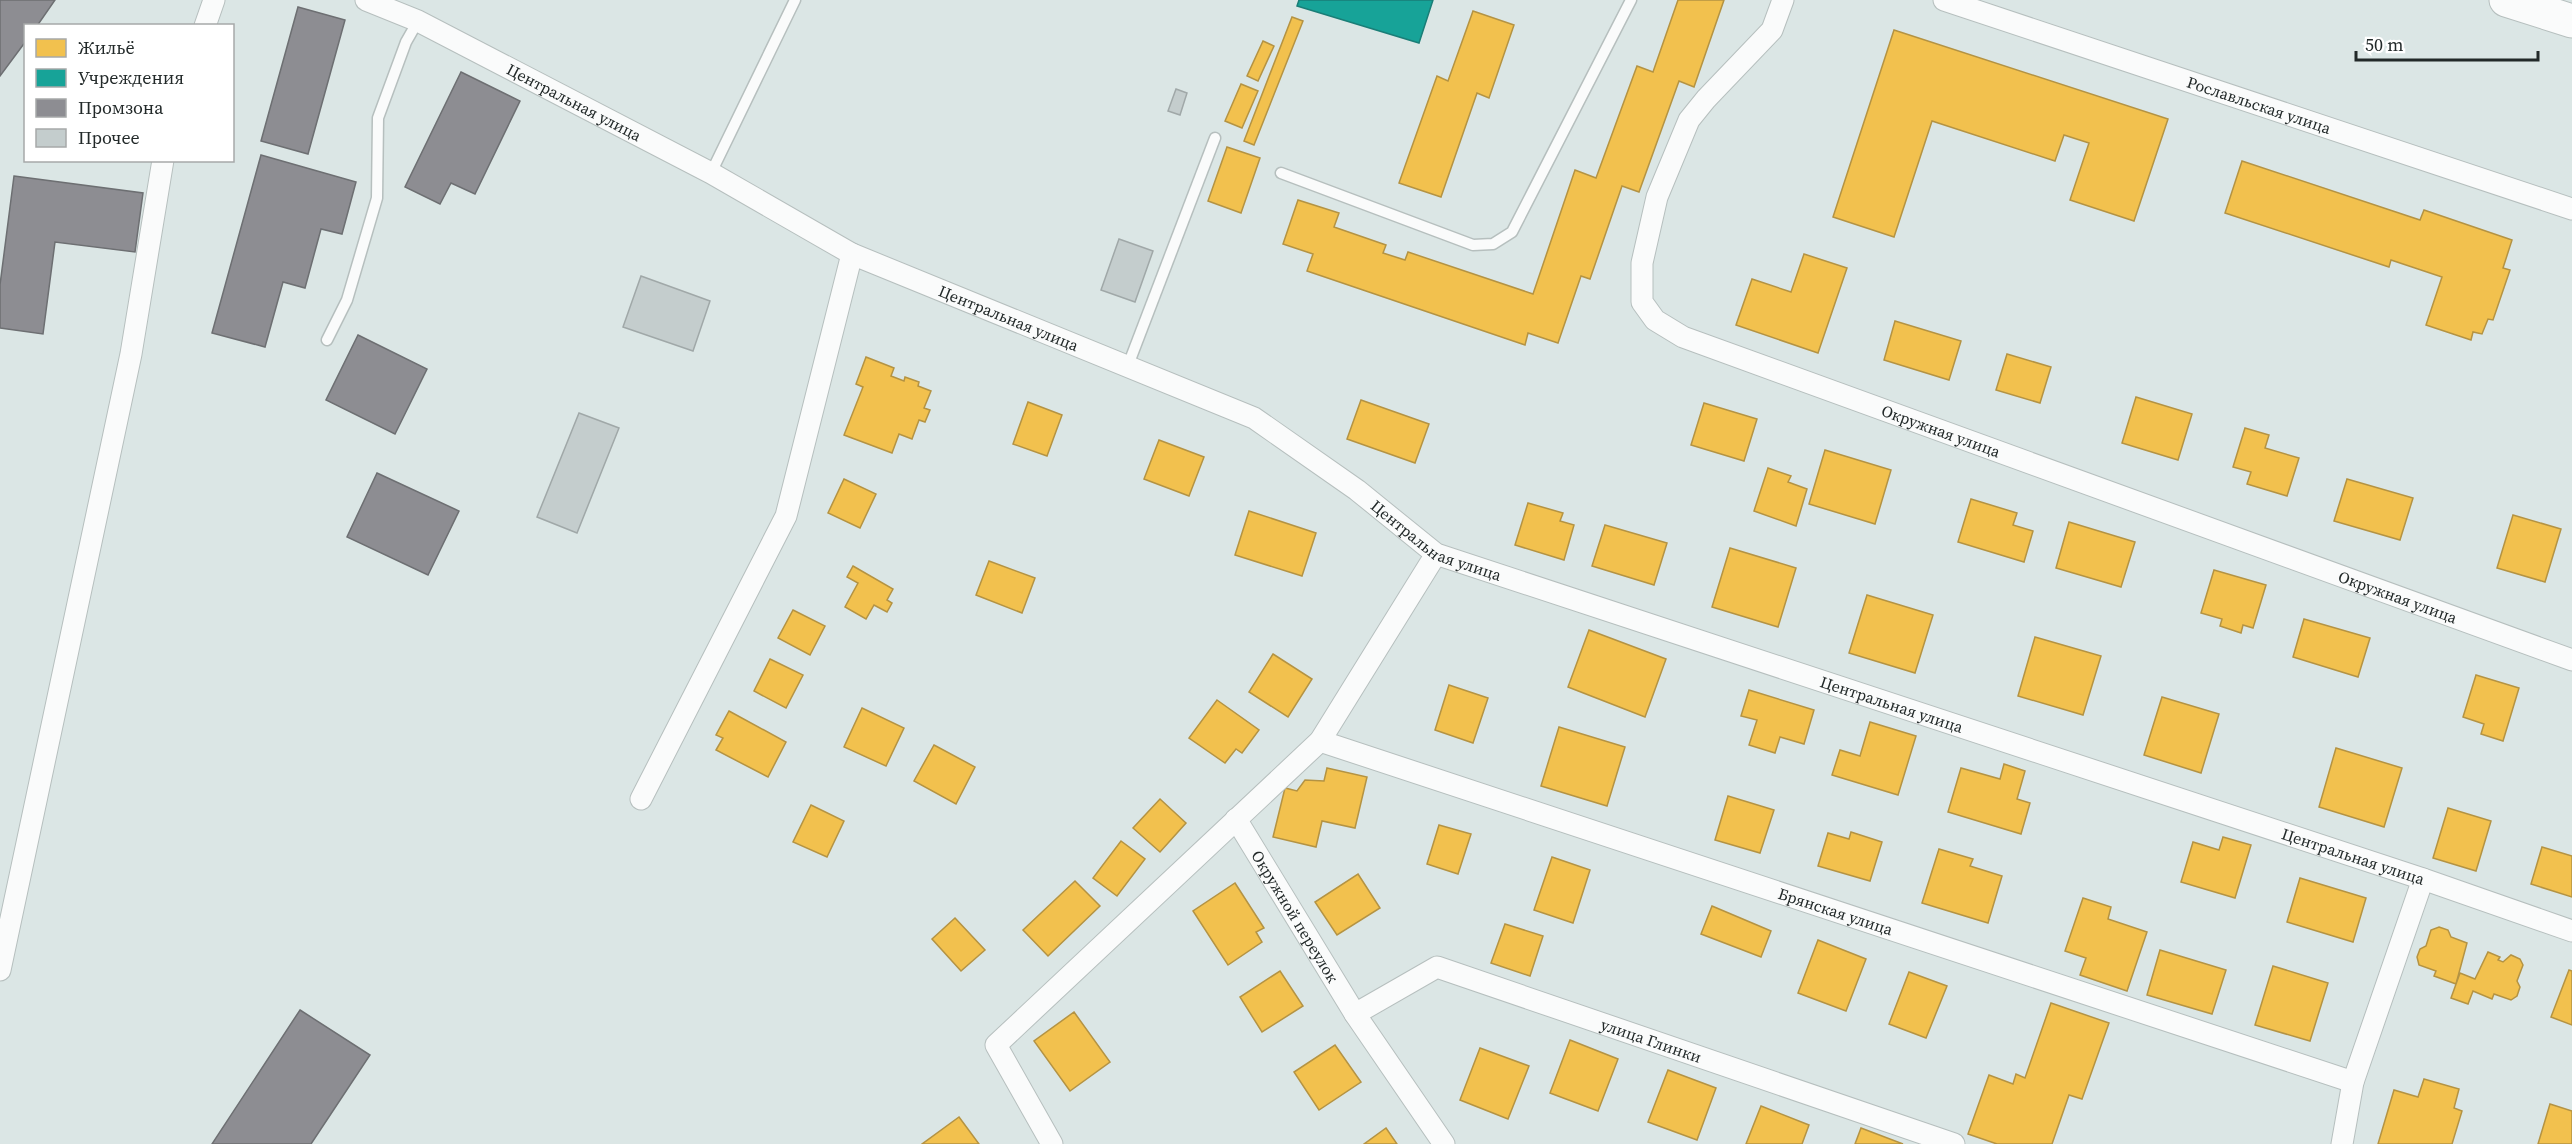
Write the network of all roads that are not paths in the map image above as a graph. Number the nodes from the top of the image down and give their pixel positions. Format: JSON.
{"nodes":[{"id":1,"x":214,"y":0,"type":"edge"},
{"id":2,"x":366,"y":0,"type":"edge"},
{"id":3,"x":795,"y":0,"type":"edge"},
{"id":4,"x":1631,"y":0,"type":"edge"},
{"id":5,"x":1783,"y":0,"type":"edge"},
{"id":6,"x":1944,"y":0,"type":"edge"},
{"id":7,"x":2506,"y":0,"type":"edge"},
{"id":8,"x":418,"y":21,"type":"junction"},
{"id":9,"x":2572,"y":21,"type":"edge"},
{"id":10,"x":206,"y":24,"type":"edge"},
{"id":11,"x":1215,"y":138,"type":"dead end"},
{"id":12,"x":164,"y":162,"type":"edge"},
{"id":13,"x":711,"y":173,"type":"junction"},
{"id":14,"x":1281,"y":173,"type":"dead end"},
{"id":15,"x":2571,"y":207,"type":"edge"},
{"id":16,"x":852,"y":254,"type":"junction"},
{"id":17,"x":327,"y":340,"type":"dead end"},
{"id":18,"x":1127,"y":368,"type":"junction"},
{"id":19,"x":1436,"y":554,"type":"junction"},
{"id":20,"x":2572,"y":660,"type":"edge"},
{"id":21,"x":1320,"y":741,"type":"junction"},
{"id":22,"x":641,"y":799,"type":"dead end"},
{"id":23,"x":1236,"y":819,"type":"junction"},
{"id":24,"x":2423,"y":879,"type":"junction"},
{"id":25,"x":2572,"y":931,"type":"edge"},
{"id":26,"x":0,"y":970,"type":"edge"},
{"id":27,"x":1355,"y":1014,"type":"junction"},
{"id":28,"x":2353,"y":1082,"type":"junction"},
{"id":29,"x":1052,"y":1144,"type":"edge"},
{"id":30,"x":1444,"y":1144,"type":"edge"},
{"id":31,"x":1954,"y":1144,"type":"edge"},
{"id":32,"x":2342,"y":1144,"type":"edge"}],
"edges":[{"from":1,"to":10,"type":"street"},
{"from":2,"to":8,"type":"street","name":"Центральная улица"},
{"from":3,"to":13,"type":"lane"},
{"from":4,"to":14,"type":"lane"},
{"from":5,"to":20,"type":"street","name":"Окружная улица"},
{"from":6,"to":15,"type":"street","name":"Рославльская улица"},
{"from":7,"to":9,"type":"main road"},
{"from":8,"to":13,"type":"street","name":"Центральная улица"},
{"from":8,"to":17,"type":"lane"},
{"from":11,"to":18,"type":"lane"},
{"from":12,"to":26,"type":"street"},
{"from":13,"to":16,"type":"street","name":"Центральная улица"},
{"from":16,"to":18,"type":"street","name":"Центральная улица"},
{"from":16,"to":22,"type":"street"},
{"from":18,"to":19,"type":"street","name":"Центральная улица"},
{"from":19,"to":21,"type":"street"},
{"from":19,"to":24,"type":"street","name":"Центральная улица"},
{"from":21,"to":23,"type":"street"},
{"from":21,"to":28,"type":"street","name":"Брянская улица"},
{"from":23,"to":27,"type":"street","name":"Окружной переулок"},
{"from":23,"to":29,"type":"street"},
{"from":24,"to":25,"type":"street","name":"Центральная улица"},
{"from":24,"to":28,"type":"street"},
{"from":27,"to":30,"type":"street","name":"Окружной переулок"},
{"from":27,"to":31,"type":"street","name":"улица Глинки"},
{"from":28,"to":32,"type":"street"}]}
